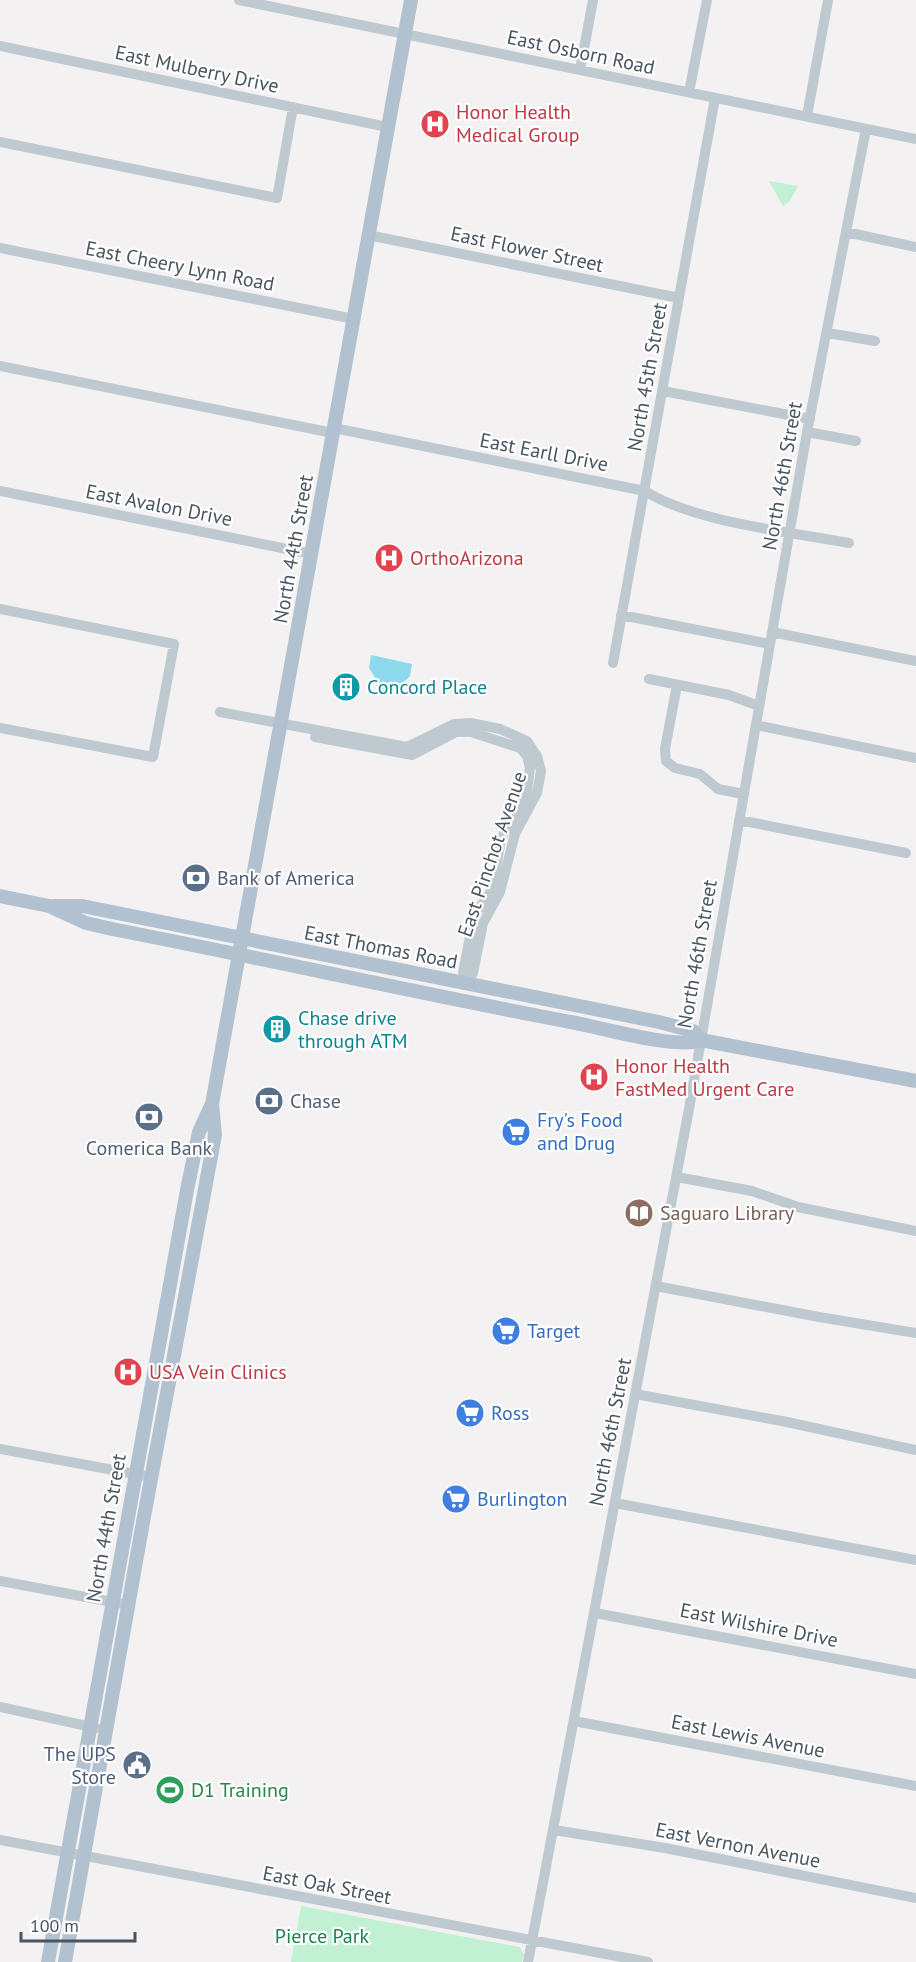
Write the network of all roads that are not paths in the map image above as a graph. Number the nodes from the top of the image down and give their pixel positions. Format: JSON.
{"nodes":[{"id":1,"x":239,"y":0,"type":"edge"},
{"id":2,"x":411,"y":0,"type":"edge"},
{"id":3,"x":593,"y":0,"type":"edge"},
{"id":4,"x":707,"y":0,"type":"edge"},
{"id":5,"x":828,"y":0,"type":"edge"},
{"id":6,"x":405,"y":33,"type":"junction"},
{"id":7,"x":0,"y":46,"type":"edge"},
{"id":8,"x":580,"y":70,"type":"junction"},
{"id":9,"x":689,"y":92,"type":"junction"},
{"id":10,"x":715,"y":98,"type":"junction"},
{"id":11,"x":293,"y":107,"type":"junction"},
{"id":12,"x":807,"y":116,"type":"junction"},
{"id":13,"x":387,"y":127,"type":"junction"},
{"id":14,"x":866,"y":129,"type":"junction"},
{"id":15,"x":916,"y":139,"type":"edge"},
{"id":16,"x":0,"y":142,"type":"edge"},
{"id":17,"x":846,"y":232,"type":"junction"},
{"id":18,"x":368,"y":235,"type":"junction"},
{"id":19,"x":916,"y":246,"type":"edge"},
{"id":20,"x":0,"y":248,"type":"edge"},
{"id":21,"x":679,"y":298,"type":"junction"},
{"id":22,"x":354,"y":319,"type":"junction"},
{"id":23,"x":828,"y":333,"type":"junction"},
{"id":24,"x":875,"y":341,"type":"dead end"},
{"id":25,"x":0,"y":366,"type":"edge"},
{"id":26,"x":663,"y":391,"type":"junction"},
{"id":27,"x":810,"y":419,"type":"junction"},
{"id":28,"x":333,"y":430,"type":"junction"},
{"id":29,"x":807,"y":432,"type":"junction"},
{"id":30,"x":855,"y":441,"type":"dead end"},
{"id":31,"x":645,"y":490,"type":"junction"},
{"id":32,"x":0,"y":491,"type":"edge"},
{"id":33,"x":790,"y":532,"type":"junction"},
{"id":34,"x":849,"y":543,"type":"dead end"},
{"id":35,"x":312,"y":554,"type":"junction"},
{"id":36,"x":0,"y":609,"type":"edge"},
{"id":37,"x":621,"y":615,"type":"junction"},
{"id":38,"x":772,"y":632,"type":"junction"},
{"id":39,"x":770,"y":644,"type":"junction"},
{"id":40,"x":916,"y":661,"type":"edge"},
{"id":41,"x":613,"y":663,"type":"dead end"},
{"id":42,"x":649,"y":679,"type":"dead end"},
{"id":43,"x":677,"y":685,"type":"junction"},
{"id":44,"x":759,"y":706,"type":"junction"},
{"id":45,"x":220,"y":712,"type":"dead end"},
{"id":46,"x":281,"y":724,"type":"junction"},
{"id":47,"x":756,"y":725,"type":"junction"},
{"id":48,"x":0,"y":728,"type":"edge"},
{"id":49,"x":916,"y":758,"type":"edge"},
{"id":50,"x":743,"y":794,"type":"junction"},
{"id":51,"x":739,"y":820,"type":"junction"},
{"id":52,"x":906,"y":853,"type":"dead end"},
{"id":53,"x":0,"y":896,"type":"edge"},
{"id":54,"x":49,"y":906,"type":"junction"},
{"id":55,"x":242,"y":939,"type":"junction"},
{"id":56,"x":239,"y":955,"type":"junction"},
{"id":57,"x":365,"y":963,"type":"junction"},
{"id":58,"x":466,"y":984,"type":"junction"},
{"id":59,"x":551,"y":1000,"type":"junction"},
{"id":60,"x":456,"y":1001,"type":"junction"},
{"id":61,"x":701,"y":1040,"type":"junction"},
{"id":62,"x":916,"y":1081,"type":"edge"},
{"id":63,"x":212,"y":1104,"type":"junction"},
{"id":64,"x":676,"y":1177,"type":"junction"},
{"id":65,"x":916,"y":1231,"type":"edge"},
{"id":66,"x":656,"y":1286,"type":"junction"},
{"id":67,"x":916,"y":1333,"type":"edge"},
{"id":68,"x":635,"y":1394,"type":"junction"},
{"id":69,"x":149,"y":1398,"type":"junction"},
{"id":70,"x":165,"y":1402,"type":"junction"},
{"id":71,"x":0,"y":1449,"type":"edge"},
{"id":72,"x":916,"y":1450,"type":"edge"},
{"id":73,"x":135,"y":1474,"type":"junction"},
{"id":74,"x":151,"y":1477,"type":"junction"},
{"id":75,"x":615,"y":1503,"type":"junction"},
{"id":76,"x":916,"y":1560,"type":"edge"},
{"id":77,"x":0,"y":1581,"type":"edge"},
{"id":78,"x":112,"y":1603,"type":"junction"},
{"id":79,"x":128,"y":1605,"type":"junction"},
{"id":80,"x":595,"y":1613,"type":"junction"},
{"id":81,"x":916,"y":1674,"type":"edge"},
{"id":82,"x":0,"y":1707,"type":"edge"},
{"id":83,"x":574,"y":1721,"type":"junction"},
{"id":84,"x":90,"y":1726,"type":"junction"},
{"id":85,"x":106,"y":1731,"type":"junction"},
{"id":86,"x":916,"y":1786,"type":"edge"},
{"id":87,"x":554,"y":1830,"type":"junction"},
{"id":88,"x":0,"y":1840,"type":"edge"},
{"id":89,"x":68,"y":1854,"type":"junction"},
{"id":90,"x":84,"y":1857,"type":"junction"},
{"id":91,"x":916,"y":1898,"type":"edge"},
{"id":92,"x":532,"y":1941,"type":"junction"},
{"id":93,"x":48,"y":1962,"type":"edge"},
{"id":94,"x":65,"y":1962,"type":"edge"},
{"id":95,"x":528,"y":1962,"type":"edge"},
{"id":96,"x":648,"y":1962,"type":"edge"}],
"edges":[{"from":1,"to":6,"type":"street","name":"East Osborn Road"},
{"from":2,"to":6,"type":"main road","name":"North 44th Street"},
{"from":3,"to":8,"type":"street"},
{"from":4,"to":9,"type":"street"},
{"from":5,"to":12,"type":"street"},
{"from":6,"to":8,"type":"street","name":"East Osborn Road"},
{"from":6,"to":13,"type":"main road","name":"North 44th Street"},
{"from":7,"to":11,"type":"street","name":"East Mulberry Drive"},
{"from":8,"to":9,"type":"street","name":"East Osborn Road"},
{"from":9,"to":10,"type":"street","name":"East Osborn Road"},
{"from":10,"to":12,"type":"street","name":"East Osborn Road"},
{"from":10,"to":21,"type":"street","name":"North 45th Street"},
{"from":11,"to":13,"type":"street","name":"East Mulberry Drive"},
{"from":11,"to":16,"type":"street"},
{"from":12,"to":14,"type":"street","name":"East Osborn Road"},
{"from":13,"to":18,"type":"main road","name":"North 44th Street"},
{"from":14,"to":15,"type":"street","name":"East Osborn Road"},
{"from":14,"to":17,"type":"street","name":"North 46th Street"},
{"from":17,"to":19,"type":"street"},
{"from":17,"to":23,"type":"street","name":"North 46th Street"},
{"from":18,"to":21,"type":"street","name":"East Flower Street"},
{"from":18,"to":22,"type":"main road","name":"North 44th Street"},
{"from":20,"to":22,"type":"street","name":"East Cheery Lynn Road"},
{"from":21,"to":26,"type":"street","name":"North 45th Street"},
{"from":22,"to":28,"type":"main road","name":"North 44th Street"},
{"from":23,"to":24,"type":"street"},
{"from":23,"to":27,"type":"street","name":"North 46th Street"},
{"from":25,"to":28,"type":"street","name":"East Earll Drive"},
{"from":26,"to":27,"type":"street"},
{"from":26,"to":31,"type":"street","name":"North 45th Street"},
{"from":27,"to":29,"type":"street","name":"North 46th Street"},
{"from":28,"to":31,"type":"street","name":"East Earll Drive"},
{"from":28,"to":35,"type":"main road","name":"North 44th Street"},
{"from":29,"to":30,"type":"street"},
{"from":29,"to":33,"type":"street","name":"North 46th Street"},
{"from":31,"to":33,"type":"street","name":"East Earll Drive"},
{"from":31,"to":37,"type":"street","name":"North 45th Street"},
{"from":32,"to":35,"type":"street","name":"East Avalon Drive"},
{"from":33,"to":34,"type":"street","name":"East Earll Drive"},
{"from":33,"to":38,"type":"street","name":"North 46th Street"},
{"from":35,"to":46,"type":"main road","name":"North 44th Street"},
{"from":36,"to":48,"type":"street"},
{"from":37,"to":39,"type":"street"},
{"from":37,"to":41,"type":"street","name":"North 45th Street"},
{"from":38,"to":39,"type":"street","name":"North 46th Street"},
{"from":38,"to":40,"type":"street"},
{"from":39,"to":44,"type":"street","name":"North 46th Street"},
{"from":42,"to":43,"type":"street"},
{"from":43,"to":44,"type":"street"},
{"from":43,"to":50,"type":"street"},
{"from":44,"to":47,"type":"street","name":"North 46th Street"},
{"from":45,"to":46,"type":"street","name":"East Pinchot Avenue"},
{"from":46,"to":55,"type":"main road","name":"North 44th Street"},
{"from":46,"to":58,"type":"street","name":"East Pinchot Avenue"},
{"from":47,"to":49,"type":"street"},
{"from":47,"to":50,"type":"street","name":"North 46th Street"},
{"from":50,"to":51,"type":"street","name":"North 46th Street"},
{"from":51,"to":52,"type":"street"},
{"from":51,"to":61,"type":"street","name":"North 46th Street"},
{"from":53,"to":54,"type":"main road","name":"East Thomas Road"},
{"from":54,"to":55,"type":"main road","name":"East Thomas Road"},
{"from":54,"to":56,"type":"main road","name":"East Thomas Road"},
{"from":55,"to":56,"type":"main road","name":"North 44th Street"},
{"from":55,"to":57,"type":"main road","name":"East Thomas Road"},
{"from":56,"to":60,"type":"main road","name":"East Thomas Road"},
{"from":56,"to":63,"type":"main road","name":"North 44th Street"},
{"from":57,"to":58,"type":"main road","name":"East Thomas Road"},
{"from":57,"to":60,"type":"main road"},
{"from":58,"to":59,"type":"main road","name":"East Thomas Road"},
{"from":59,"to":60,"type":"main road"},
{"from":59,"to":61,"type":"main road","name":"East Thomas Road"},
{"from":60,"to":61,"type":"main road","name":"East Thomas Road"},
{"from":61,"to":62,"type":"main road","name":"East Thomas Road"},
{"from":61,"to":64,"type":"street","name":"North 46th Street"},
{"from":63,"to":69,"type":"main road","name":"North 44th Street"},
{"from":63,"to":70,"type":"main road","name":"North 44th Street"},
{"from":64,"to":65,"type":"street"},
{"from":64,"to":66,"type":"street","name":"North 46th Street"},
{"from":66,"to":67,"type":"street"},
{"from":66,"to":68,"type":"street","name":"North 46th Street"},
{"from":68,"to":72,"type":"street"},
{"from":68,"to":75,"type":"street","name":"North 46th Street"},
{"from":69,"to":70,"type":"street"},
{"from":69,"to":73,"type":"main road","name":"North 44th Street"},
{"from":70,"to":74,"type":"main road","name":"North 44th Street"},
{"from":71,"to":73,"type":"street"},
{"from":73,"to":74,"type":"street"},
{"from":73,"to":78,"type":"main road","name":"North 44th Street"},
{"from":74,"to":79,"type":"main road","name":"North 44th Street"},
{"from":75,"to":76,"type":"street"},
{"from":75,"to":80,"type":"street","name":"North 46th Street"},
{"from":77,"to":78,"type":"street"},
{"from":78,"to":79,"type":"street"},
{"from":78,"to":84,"type":"main road","name":"North 44th Street"},
{"from":79,"to":85,"type":"main road","name":"North 44th Street"},
{"from":80,"to":81,"type":"street","name":"East Wilshire Drive"},
{"from":80,"to":83,"type":"street","name":"North 46th Street"},
{"from":82,"to":84,"type":"street"},
{"from":83,"to":86,"type":"street","name":"East Lewis Avenue"},
{"from":83,"to":87,"type":"street","name":"North 46th Street"},
{"from":84,"to":85,"type":"street"},
{"from":84,"to":89,"type":"main road","name":"North 44th Street"},
{"from":85,"to":90,"type":"main road","name":"North 44th Street"},
{"from":87,"to":91,"type":"street","name":"East Vernon Avenue"},
{"from":87,"to":92,"type":"street","name":"North 46th Street"},
{"from":88,"to":89,"type":"street","name":"East Oak Street"},
{"from":89,"to":90,"type":"street","name":"East Oak Street"},
{"from":89,"to":93,"type":"main road","name":"North 44th Street"},
{"from":90,"to":92,"type":"street","name":"East Oak Street"},
{"from":90,"to":94,"type":"main road","name":"North 44th Street"},
{"from":92,"to":95,"type":"street","name":"North 46th Street"},
{"from":92,"to":96,"type":"street","name":"East Oak Street"}]}
